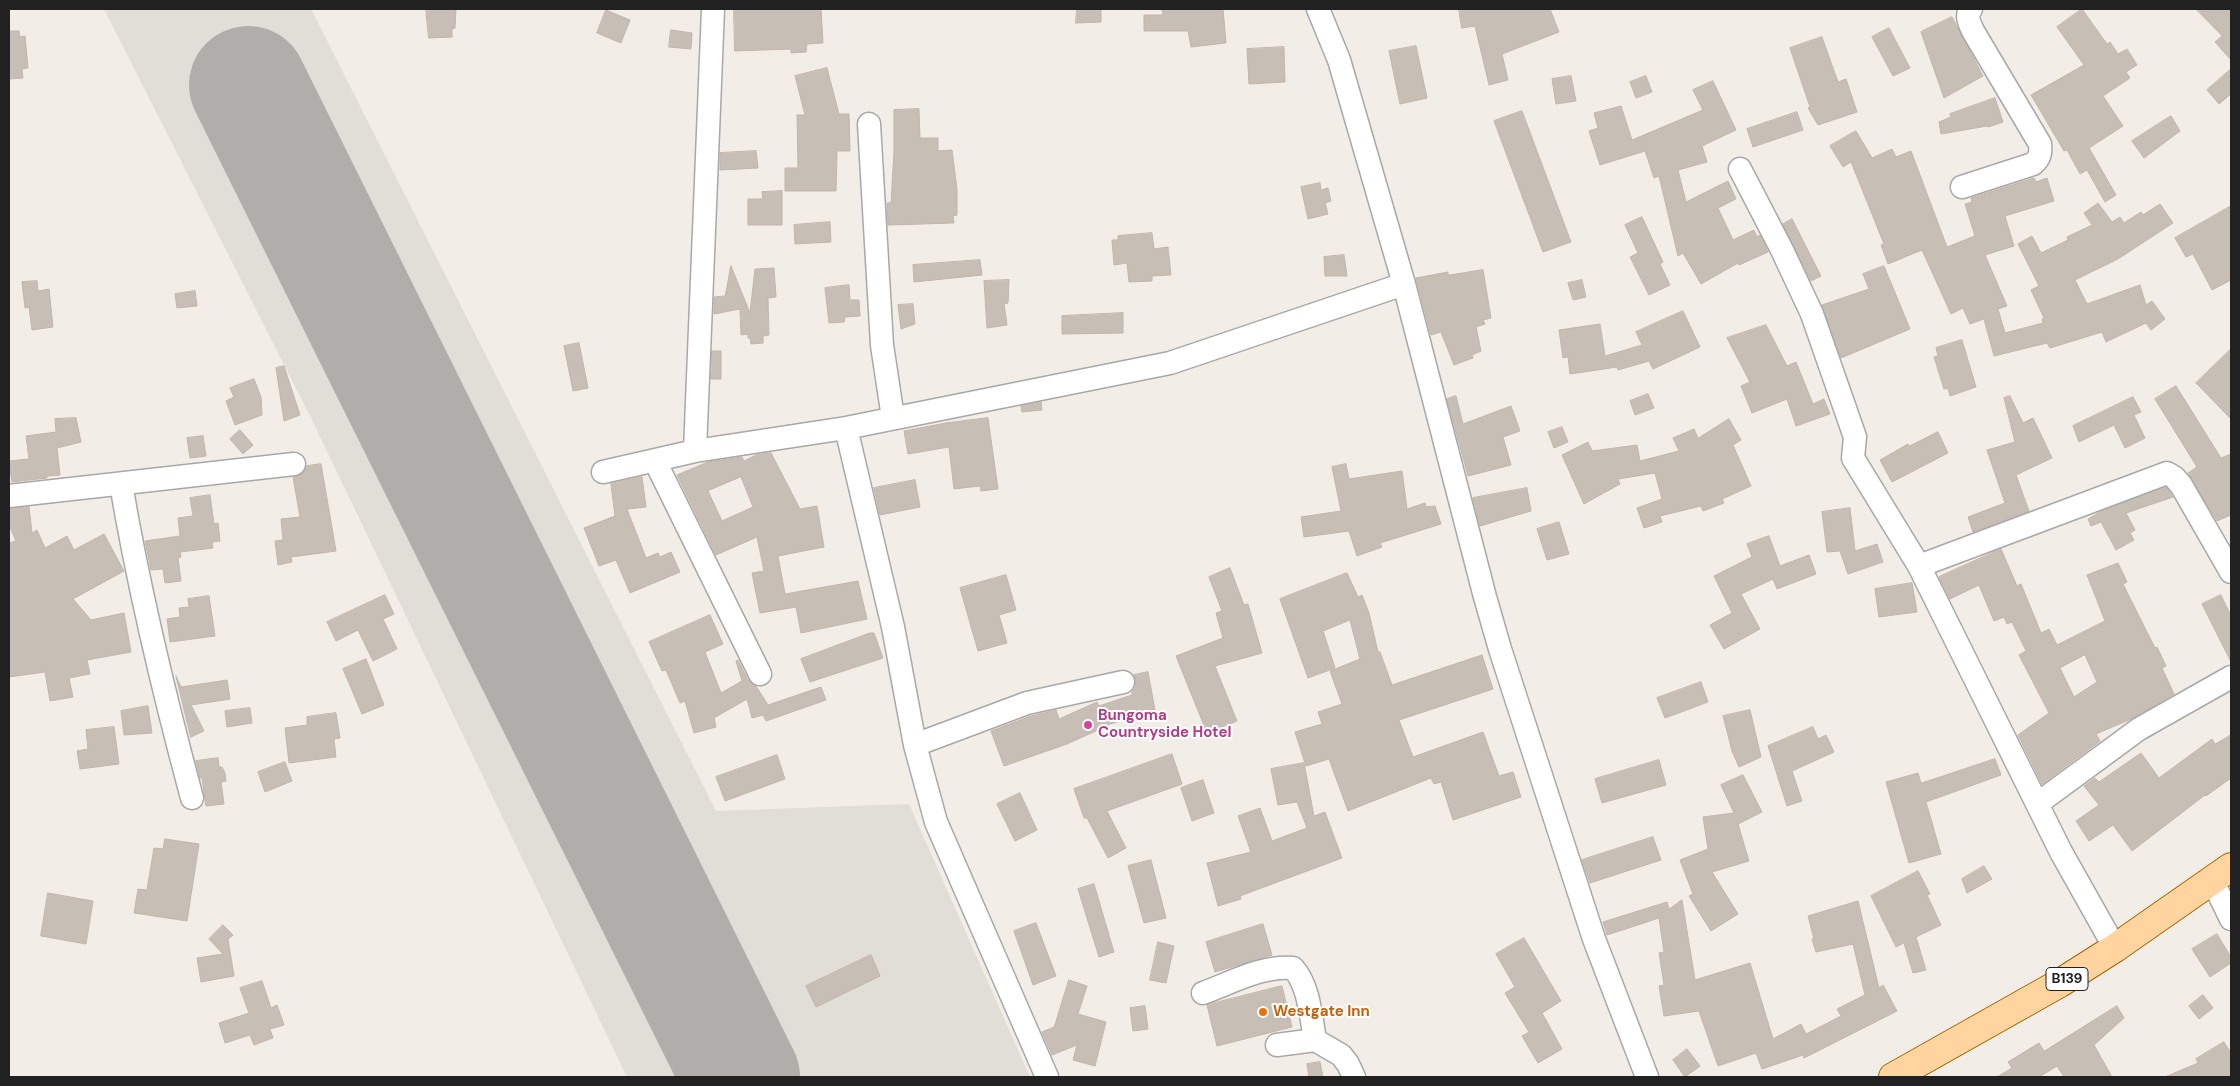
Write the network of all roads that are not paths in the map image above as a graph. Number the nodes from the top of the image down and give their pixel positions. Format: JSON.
{"nodes":[{"id":1,"x":713,"y":9,"type":"edge"},
{"id":2,"x":1318,"y":9,"type":"edge"},
{"id":3,"x":1971,"y":9,"type":"edge"},
{"id":4,"x":869,"y":124,"type":"dead end"},
{"id":5,"x":1740,"y":169,"type":"dead end"},
{"id":6,"x":1962,"y":187,"type":"dead end"},
{"id":7,"x":1404,"y":284,"type":"junction"},
{"id":8,"x":892,"y":418,"type":"junction"},
{"id":9,"x":846,"y":428,"type":"junction"},
{"id":10,"x":695,"y":451,"type":"junction"},
{"id":11,"x":655,"y":461,"type":"junction"},
{"id":12,"x":294,"y":464,"type":"dead end"},
{"id":13,"x":603,"y":472,"type":"dead end"},
{"id":14,"x":120,"y":484,"type":"junction"},
{"id":15,"x":9,"y":496,"type":"edge"},
{"id":16,"x":1919,"y":566,"type":"junction"},
{"id":17,"x":2231,"y":572,"type":"edge"},
{"id":18,"x":760,"y":674,"type":"dead end"},
{"id":19,"x":2231,"y":677,"type":"edge"},
{"id":20,"x":1124,"y":682,"type":"dead end"},
{"id":21,"x":915,"y":744,"type":"junction"},
{"id":22,"x":192,"y":798,"type":"dead end"},
{"id":23,"x":2038,"y":804,"type":"junction"},
{"id":24,"x":2222,"y":874,"type":"edge"},
{"id":25,"x":2231,"y":919,"type":"edge"},
{"id":26,"x":2115,"y":948,"type":"junction"},
{"id":27,"x":1203,"y":993,"type":"dead end"},
{"id":28,"x":1315,"y":1040,"type":"junction"},
{"id":29,"x":1276,"y":1045,"type":"dead end"},
{"id":30,"x":1047,"y":1077,"type":"edge"},
{"id":31,"x":1354,"y":1077,"type":"edge"},
{"id":32,"x":1647,"y":1077,"type":"edge"},
{"id":33,"x":1893,"y":1077,"type":"edge"}],
"edges":[{"from":1,"to":10,"type":"street"},
{"from":2,"to":7,"type":"street"},
{"from":3,"to":6,"type":"street"},
{"from":4,"to":8,"type":"street"},
{"from":5,"to":16,"type":"street"},
{"from":7,"to":8,"type":"street"},
{"from":7,"to":32,"type":"street"},
{"from":8,"to":9,"type":"street"},
{"from":9,"to":10,"type":"street"},
{"from":9,"to":21,"type":"street"},
{"from":10,"to":11,"type":"street"},
{"from":11,"to":13,"type":"street"},
{"from":11,"to":18,"type":"street"},
{"from":12,"to":14,"type":"street"},
{"from":14,"to":15,"type":"street"},
{"from":14,"to":22,"type":"street"},
{"from":16,"to":17,"type":"street"},
{"from":16,"to":23,"type":"street"},
{"from":19,"to":23,"type":"street"},
{"from":20,"to":21,"type":"street"},
{"from":21,"to":30,"type":"street"},
{"from":23,"to":26,"type":"street"},
{"from":24,"to":25,"type":"street"},
{"from":24,"to":26,"type":"main road","number":"B139"},
{"from":26,"to":33,"type":"main road","number":"B139"},
{"from":27,"to":28,"type":"street"},
{"from":28,"to":29,"type":"street"},
{"from":28,"to":31,"type":"street"}]}
